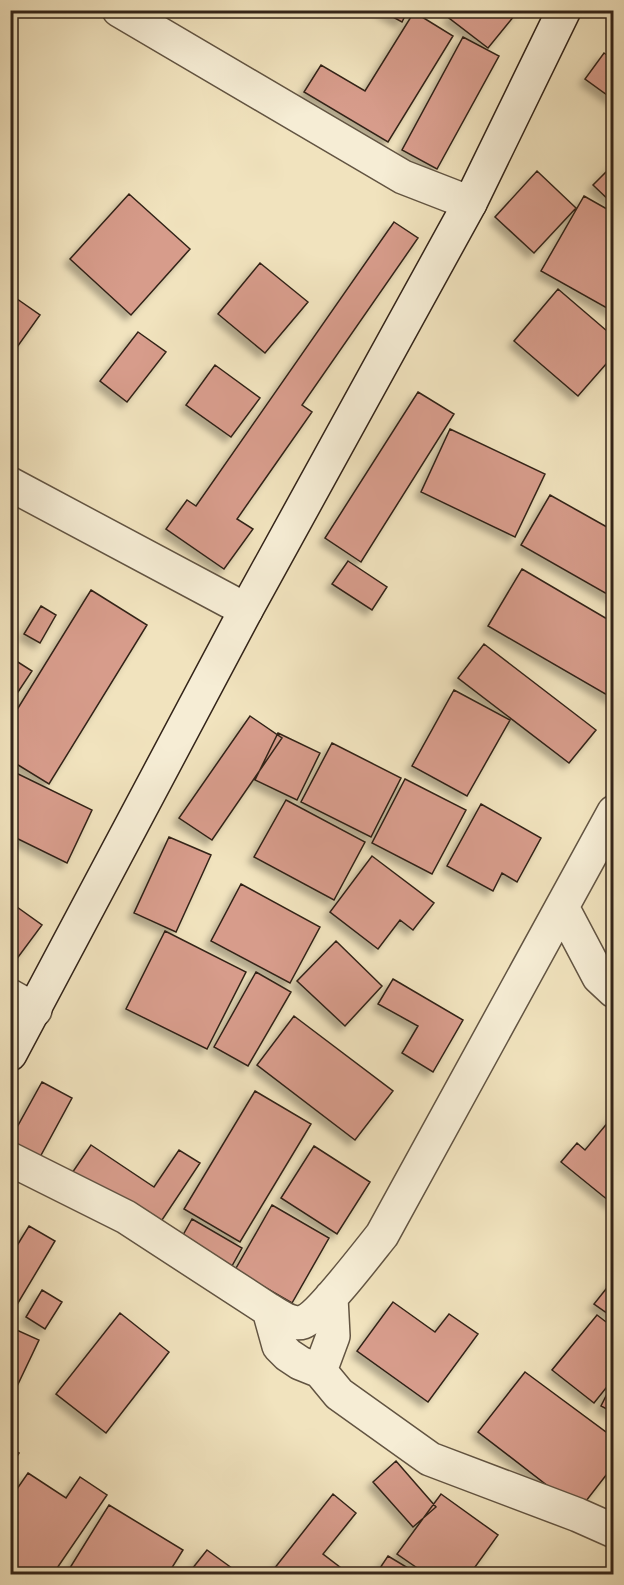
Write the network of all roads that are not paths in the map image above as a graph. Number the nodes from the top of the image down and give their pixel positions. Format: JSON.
{"nodes":[{"id":1,"x":119,"y":10,"type":"edge"},
{"id":2,"x":564,"y":10,"type":"edge"},
{"id":3,"x":470,"y":203,"type":"junction"},
{"id":4,"x":10,"y":484,"type":"edge"},
{"id":5,"x":246,"y":610,"type":"junction"},
{"id":6,"x":614,"y":812,"type":"edge"},
{"id":7,"x":562,"y":907,"type":"junction"},
{"id":8,"x":614,"y":992,"type":"edge"},
{"id":9,"x":23,"y":1003,"type":"edge"},
{"id":10,"x":10,"y":1054,"type":"edge"},
{"id":11,"x":10,"y":1159,"type":"edge"},
{"id":12,"x":331,"y":1297,"type":"junction"},
{"id":13,"x":268,"y":1310,"type":"junction"},
{"id":14,"x":320,"y":1371,"type":"junction"},
{"id":15,"x":614,"y":1531,"type":"edge"}],
"edges":[{"from":1,"to":3,"type":"street"},
{"from":2,"to":3,"type":"street"},
{"from":3,"to":5,"type":"street"},
{"from":4,"to":5,"type":"street"},
{"from":5,"to":9,"type":"street"},
{"from":6,"to":7,"type":"street"},
{"from":7,"to":8,"type":"street"},
{"from":7,"to":12,"type":"street"},
{"from":9,"to":10,"type":"street"},
{"from":11,"to":13,"type":"street"},
{"from":12,"to":13,"type":"street"},
{"from":12,"to":14,"type":"street"},
{"from":13,"to":14,"type":"street"},
{"from":14,"to":15,"type":"street"}]}
